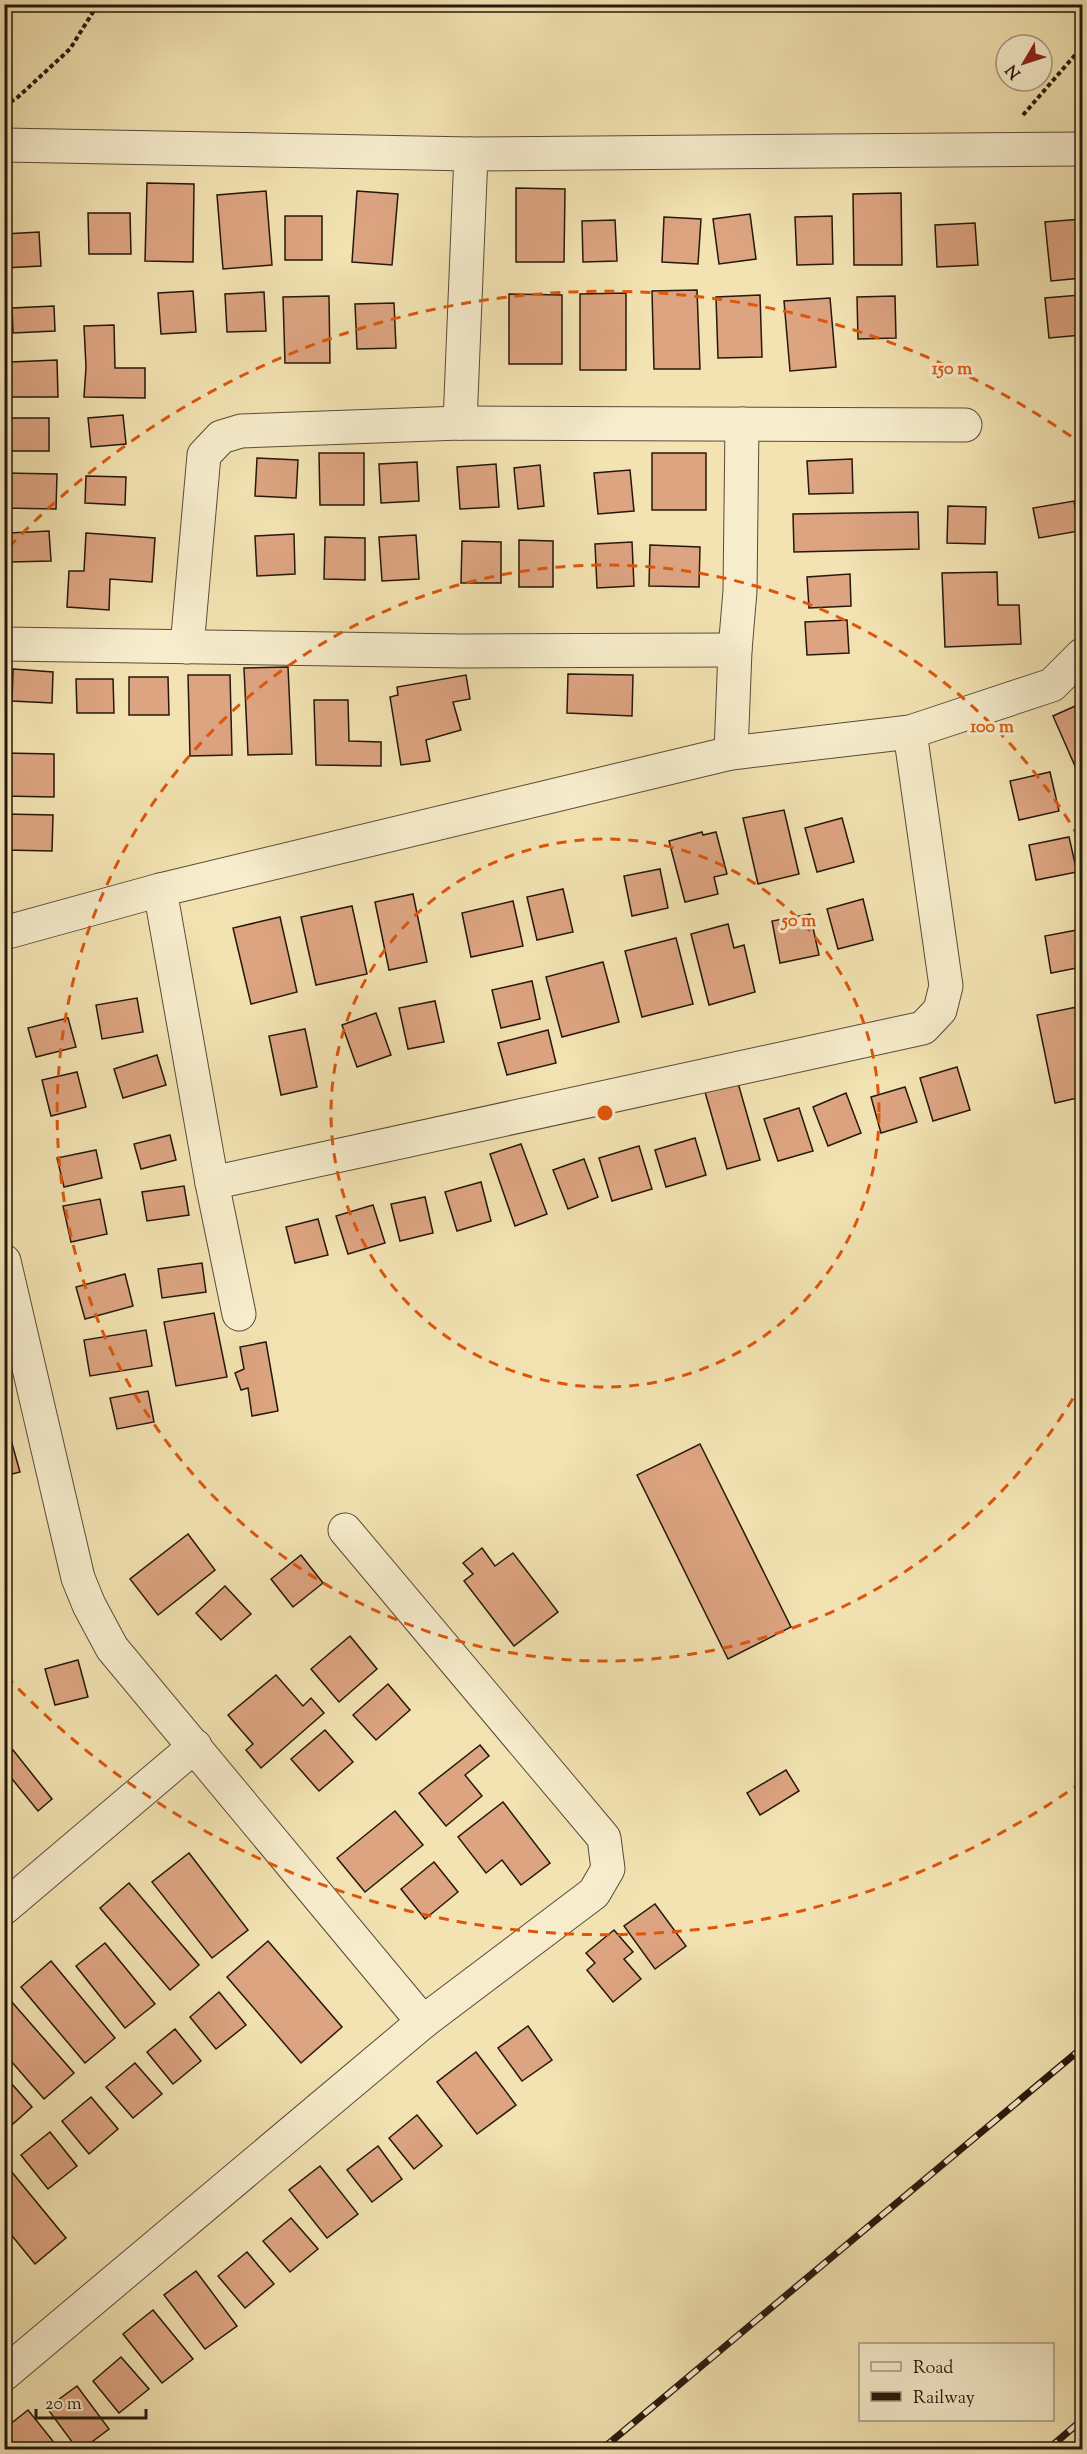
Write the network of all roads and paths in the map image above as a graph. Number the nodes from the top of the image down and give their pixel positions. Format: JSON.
{"nodes":[{"id":1,"x":98,"y":4,"type":"edge"},
{"id":2,"x":1083,"y":48,"type":"edge"},
{"id":3,"x":4,"y":106,"type":"edge"},
{"id":4,"x":4,"y":145,"type":"edge"},
{"id":5,"x":993,"y":149,"type":"junction"},
{"id":6,"x":1083,"y":149,"type":"edge"},
{"id":7,"x":471,"y":154,"type":"junction"},
{"id":8,"x":460,"y":423,"type":"junction"},
{"id":9,"x":742,"y":424,"type":"junction"},
{"id":10,"x":965,"y":425,"type":"dead end"},
{"id":11,"x":4,"y":644,"type":"edge"},
{"id":12,"x":187,"y":647,"type":"junction"},
{"id":13,"x":735,"y":650,"type":"junction"},
{"id":14,"x":1083,"y":655,"type":"edge"},
{"id":15,"x":910,"y":732,"type":"junction"},
{"id":16,"x":731,"y":753,"type":"junction"},
{"id":17,"x":160,"y":890,"type":"junction"},
{"id":18,"x":4,"y":933,"type":"edge"},
{"id":19,"x":212,"y":1183,"type":"junction"},
{"id":20,"x":4,"y":1261,"type":"edge"},
{"id":21,"x":239,"y":1314,"type":"dead end"},
{"id":22,"x":345,"y":1530,"type":"dead end"},
{"id":23,"x":195,"y":1746,"type":"junction"},
{"id":24,"x":4,"y":1908,"type":"edge"},
{"id":25,"x":423,"y":2022,"type":"junction"},
{"id":26,"x":4,"y":2374,"type":"edge"}],
"edges":[{"from":1,"to":3,"type":"path"},
{"from":2,"to":5,"type":"path"},
{"from":4,"to":7,"type":"street"},
{"from":5,"to":6,"type":"street"},
{"from":5,"to":7,"type":"street"},
{"from":7,"to":8,"type":"street"},
{"from":8,"to":9,"type":"street"},
{"from":8,"to":12,"type":"street"},
{"from":9,"to":10,"type":"street"},
{"from":9,"to":13,"type":"street"},
{"from":11,"to":12,"type":"street"},
{"from":12,"to":13,"type":"street"},
{"from":13,"to":16,"type":"street"},
{"from":14,"to":15,"type":"street"},
{"from":15,"to":16,"type":"street"},
{"from":15,"to":19,"type":"street"},
{"from":16,"to":17,"type":"street"},
{"from":17,"to":18,"type":"street"},
{"from":17,"to":19,"type":"street"},
{"from":19,"to":21,"type":"street"},
{"from":20,"to":23,"type":"street"},
{"from":22,"to":25,"type":"street"},
{"from":23,"to":24,"type":"street"},
{"from":23,"to":25,"type":"street"},
{"from":25,"to":26,"type":"street"}]}
